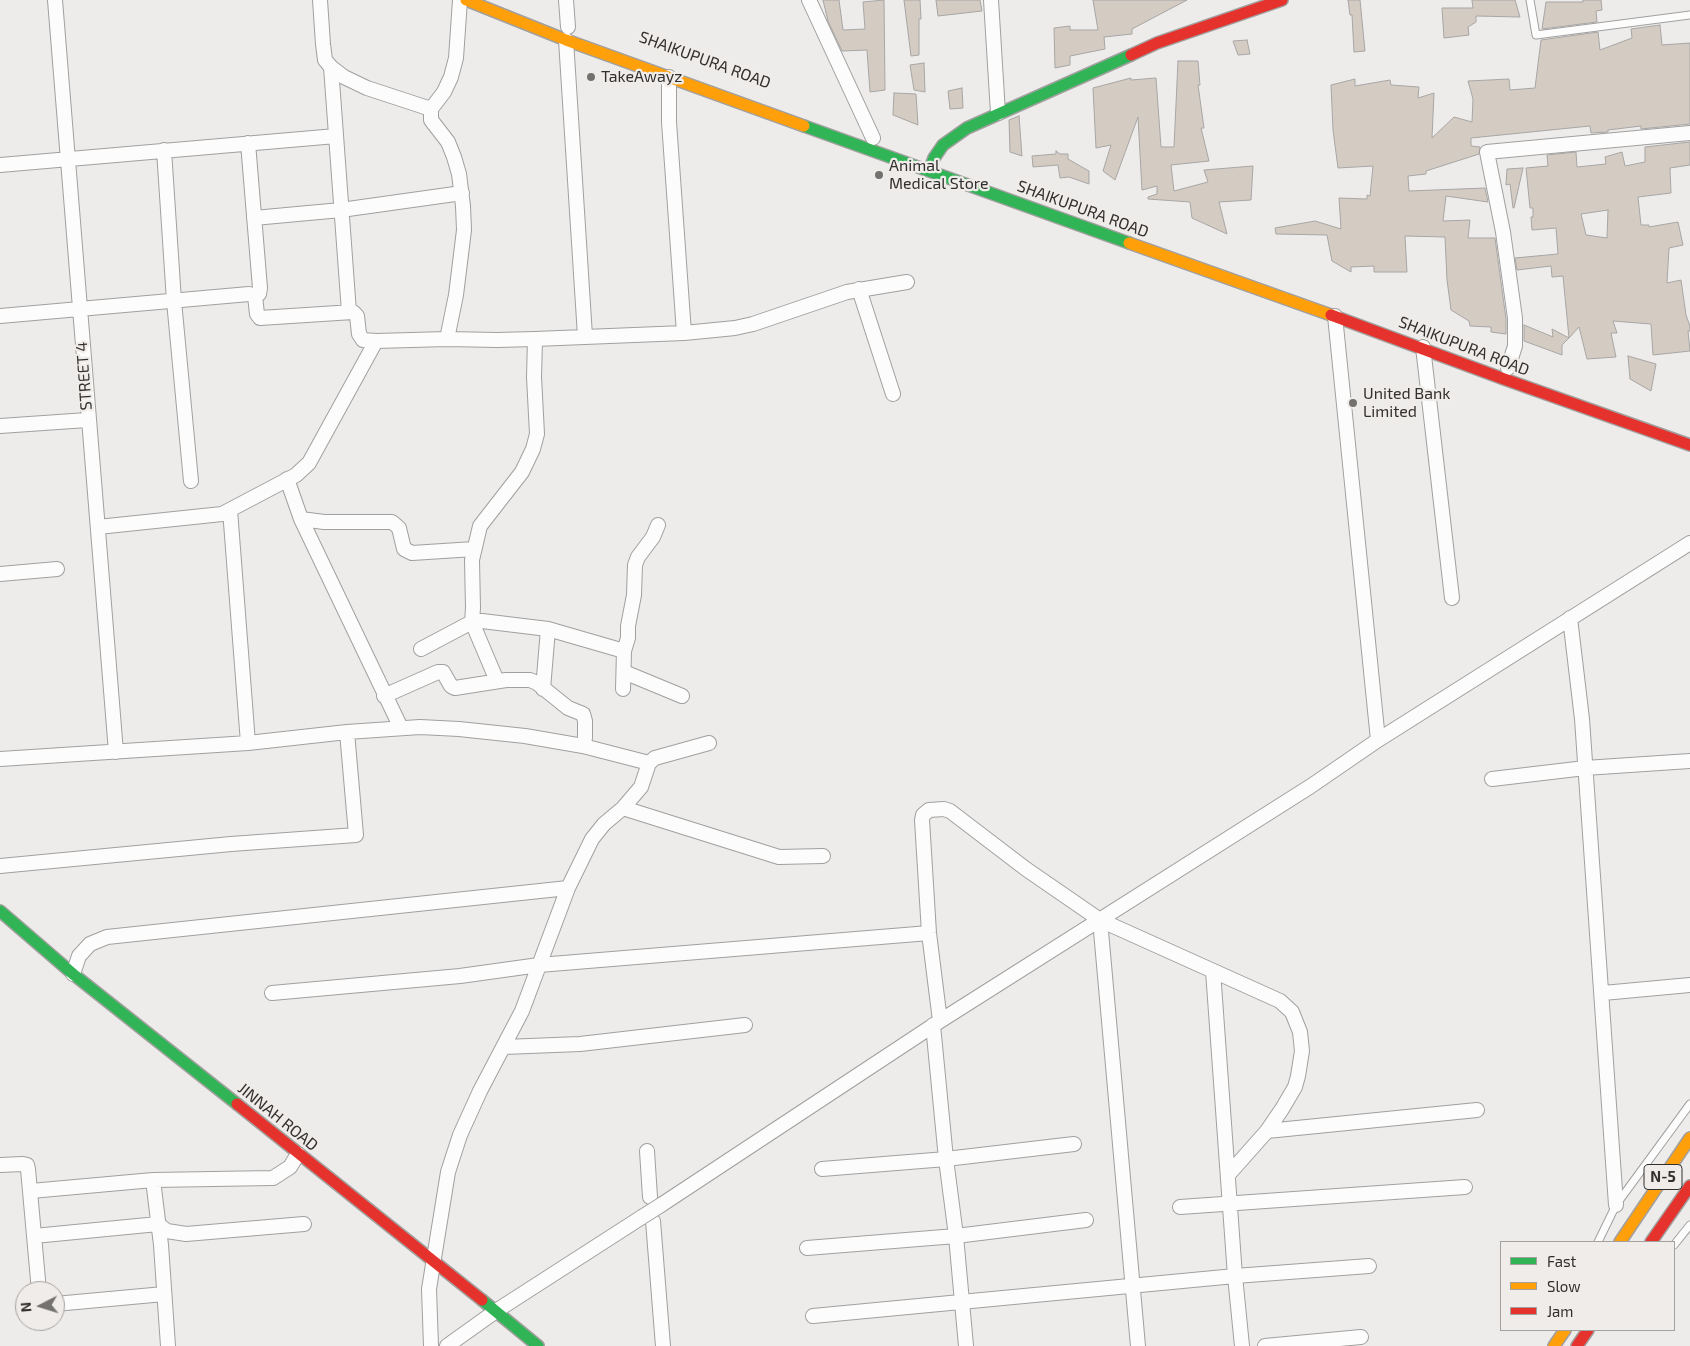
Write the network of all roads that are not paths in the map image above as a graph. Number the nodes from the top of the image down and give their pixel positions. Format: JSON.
{"nodes":[{"id":1,"x":55,"y":0,"type":"edge"},
{"id":2,"x":320,"y":0,"type":"edge"},
{"id":3,"x":460,"y":0,"type":"edge"},
{"id":4,"x":466,"y":0,"type":"edge"},
{"id":5,"x":566,"y":0,"type":"edge"},
{"id":6,"x":809,"y":0,"type":"edge"},
{"id":7,"x":991,"y":0,"type":"edge"},
{"id":8,"x":1282,"y":0,"type":"edge"},
{"id":9,"x":1530,"y":0,"type":"edge"},
{"id":10,"x":1690,"y":15,"type":"edge"},
{"id":11,"x":568,"y":30,"type":"junction"},
{"id":12,"x":330,"y":67,"type":"junction"},
{"id":13,"x":669,"y":77,"type":"junction"},
{"id":14,"x":431,"y":109,"type":"junction"},
{"id":15,"x":998,"y":113,"type":"junction"},
{"id":16,"x":855,"y":132,"type":"dead end"},
{"id":17,"x":1690,"y":133,"type":"edge"},
{"id":18,"x":336,"y":136,"type":"junction"},
{"id":19,"x":877,"y":140,"type":"joint"},
{"id":20,"x":248,"y":143,"type":"junction"},
{"id":21,"x":164,"y":150,"type":"junction"},
{"id":22,"x":68,"y":158,"type":"junction"},
{"id":23,"x":0,"y":165,"type":"edge"},
{"id":24,"x":930,"y":171,"type":"junction"},
{"id":25,"x":462,"y":193,"type":"junction"},
{"id":26,"x":341,"y":210,"type":"junction"},
{"id":27,"x":254,"y":218,"type":"junction"},
{"id":28,"x":907,"y":282,"type":"dead end"},
{"id":29,"x":859,"y":290,"type":"junction"},
{"id":30,"x":254,"y":296,"type":"junction"},
{"id":31,"x":174,"y":300,"type":"junction"},
{"id":32,"x":80,"y":309,"type":"junction"},
{"id":33,"x":349,"y":312,"type":"junction"},
{"id":34,"x":0,"y":316,"type":"edge"},
{"id":35,"x":1335,"y":316,"type":"junction"},
{"id":36,"x":684,"y":333,"type":"junction"},
{"id":37,"x":585,"y":336,"type":"junction"},
{"id":38,"x":447,"y":339,"type":"junction"},
{"id":39,"x":535,"y":339,"type":"junction"},
{"id":40,"x":376,"y":341,"type":"junction"},
{"id":41,"x":1423,"y":348,"type":"junction"},
{"id":42,"x":1508,"y":368,"type":"dead end"},
{"id":43,"x":893,"y":394,"type":"dead end"},
{"id":44,"x":87,"y":420,"type":"junction"},
{"id":45,"x":0,"y":426,"type":"edge"},
{"id":46,"x":1690,"y":445,"type":"edge"},
{"id":47,"x":288,"y":479,"type":"junction"},
{"id":48,"x":190,"y":480,"type":"dead end"},
{"id":49,"x":230,"y":510,"type":"junction"},
{"id":50,"x":301,"y":519,"type":"junction"},
{"id":51,"x":658,"y":525,"type":"dead end"},
{"id":52,"x":98,"y":527,"type":"junction"},
{"id":53,"x":1690,"y":543,"type":"edge"},
{"id":54,"x":474,"y":549,"type":"junction"},
{"id":55,"x":56,"y":569,"type":"dead end"},
{"id":56,"x":0,"y":574,"type":"edge"},
{"id":57,"x":1452,"y":598,"type":"dead end"},
{"id":58,"x":1570,"y":618,"type":"junction"},
{"id":59,"x":472,"y":622,"type":"junction"},
{"id":60,"x":548,"y":629,"type":"junction"},
{"id":61,"x":421,"y":649,"type":"dead end"},
{"id":62,"x":624,"y":651,"type":"junction"},
{"id":63,"x":624,"y":672,"type":"junction"},
{"id":64,"x":497,"y":681,"type":"junction"},
{"id":65,"x":543,"y":689,"type":"junction"},
{"id":66,"x":623,"y":689,"type":"dead end"},
{"id":67,"x":384,"y":696,"type":"junction"},
{"id":68,"x":682,"y":696,"type":"dead end"},
{"id":69,"x":401,"y":728,"type":"junction"},
{"id":70,"x":347,"y":732,"type":"junction"},
{"id":71,"x":1378,"y":740,"type":"junction"},
{"id":72,"x":248,"y":743,"type":"junction"},
{"id":73,"x":710,"y":743,"type":"dead end"},
{"id":74,"x":582,"y":746,"type":"junction"},
{"id":75,"x":116,"y":752,"type":"junction"},
{"id":76,"x":0,"y":759,"type":"edge"},
{"id":77,"x":1690,"y":761,"type":"edge"},
{"id":78,"x":649,"y":763,"type":"junction"},
{"id":79,"x":1585,"y":768,"type":"junction"},
{"id":80,"x":1492,"y":779,"type":"dead end"},
{"id":81,"x":622,"y":808,"type":"junction"},
{"id":82,"x":823,"y":856,"type":"dead end"},
{"id":83,"x":0,"y":866,"type":"edge"},
{"id":84,"x":568,"y":888,"type":"junction"},
{"id":85,"x":0,"y":911,"type":"edge"},
{"id":86,"x":1100,"y":920,"type":"junction"},
{"id":87,"x":929,"y":933,"type":"junction"},
{"id":88,"x":539,"y":965,"type":"junction"},
{"id":89,"x":1214,"y":971,"type":"junction"},
{"id":90,"x":73,"y":974,"type":"junction"},
{"id":91,"x":1690,"y":985,"type":"edge"},
{"id":92,"x":272,"y":993,"type":"dead end"},
{"id":93,"x":1602,"y":993,"type":"junction"},
{"id":94,"x":937,"y":1023,"type":"junction"},
{"id":95,"x":746,"y":1025,"type":"dead end"},
{"id":96,"x":504,"y":1047,"type":"junction"},
{"id":97,"x":1690,"y":1104,"type":"edge"},
{"id":98,"x":1477,"y":1110,"type":"dead end"},
{"id":99,"x":1267,"y":1131,"type":"junction"},
{"id":100,"x":1690,"y":1138,"type":"edge"},
{"id":101,"x":1074,"y":1144,"type":"dead end"},
{"id":102,"x":647,"y":1152,"type":"dead end"},
{"id":103,"x":298,"y":1154,"type":"junction"},
{"id":104,"x":946,"y":1159,"type":"junction"},
{"id":105,"x":0,"y":1166,"type":"edge"},
{"id":106,"x":822,"y":1168,"type":"dead end"},
{"id":107,"x":1228,"y":1175,"type":"junction"},
{"id":108,"x":152,"y":1180,"type":"junction"},
{"id":109,"x":1690,"y":1186,"type":"edge"},
{"id":110,"x":1465,"y":1187,"type":"dead end"},
{"id":111,"x":31,"y":1191,"type":"junction"},
{"id":112,"x":656,"y":1200,"type":"junction"},
{"id":113,"x":1230,"y":1204,"type":"junction"},
{"id":114,"x":1616,"y":1205,"type":"junction"},
{"id":115,"x":1180,"y":1208,"type":"dead end"},
{"id":116,"x":647,"y":1219,"type":"junction"},
{"id":117,"x":1086,"y":1220,"type":"dead end"},
{"id":118,"x":158,"y":1224,"type":"junction"},
{"id":119,"x":304,"y":1224,"type":"dead end"},
{"id":120,"x":1690,"y":1225,"type":"edge"},
{"id":121,"x":34,"y":1236,"type":"junction"},
{"id":122,"x":956,"y":1236,"type":"junction"},
{"id":123,"x":1653,"y":1239,"type":"edge"},
{"id":124,"x":1598,"y":1241,"type":"edge"},
{"id":125,"x":1621,"y":1241,"type":"edge"},
{"id":126,"x":1675,"y":1244,"type":"edge"},
{"id":127,"x":806,"y":1248,"type":"dead end"},
{"id":128,"x":432,"y":1260,"type":"junction"},
{"id":129,"x":1369,"y":1266,"type":"dead end"},
{"id":130,"x":1235,"y":1276,"type":"junction"},
{"id":131,"x":38,"y":1281,"type":"edge"},
{"id":132,"x":1132,"y":1286,"type":"junction"},
{"id":133,"x":164,"y":1294,"type":"junction"},
{"id":134,"x":962,"y":1302,"type":"junction"},
{"id":135,"x":65,"y":1303,"type":"edge"},
{"id":136,"x":496,"y":1311,"type":"junction"},
{"id":137,"x":813,"y":1316,"type":"dead end"},
{"id":138,"x":1587,"y":1331,"type":"edge"},
{"id":139,"x":1593,"y":1331,"type":"edge"},
{"id":140,"x":1361,"y":1337,"type":"dead end"},
{"id":141,"x":1578,"y":1344,"type":"edge"},
{"id":142,"x":168,"y":1346,"type":"edge"},
{"id":143,"x":431,"y":1346,"type":"edge"},
{"id":144,"x":446,"y":1346,"type":"edge"},
{"id":145,"x":538,"y":1346,"type":"edge"},
{"id":146,"x":663,"y":1346,"type":"edge"},
{"id":147,"x":966,"y":1346,"type":"edge"},
{"id":148,"x":1138,"y":1346,"type":"edge"},
{"id":149,"x":1242,"y":1346,"type":"edge"},
{"id":150,"x":1265,"y":1346,"type":"edge"}],
"edges":[{"from":1,"to":22,"type":"street","name":"STREET 4"},
{"from":2,"to":12,"type":"street"},
{"from":3,"to":14,"type":"street"},
{"from":4,"to":11,"type":"main road","name":"SHAIKUPURA ROAD"},
{"from":5,"to":11,"type":"street"},
{"from":6,"to":19,"type":"street"},
{"from":7,"to":15,"type":"street"},
{"from":8,"to":15,"type":"main road"},
{"from":9,"to":10,"type":"lane"},
{"from":11,"to":13,"type":"main road","name":"SHAIKUPURA ROAD"},
{"from":11,"to":37,"type":"street"},
{"from":12,"to":14,"type":"street"},
{"from":12,"to":18,"type":"street"},
{"from":13,"to":24,"type":"main road","name":"SHAIKUPURA ROAD"},
{"from":13,"to":36,"type":"street"},
{"from":14,"to":25,"type":"street"},
{"from":15,"to":24,"type":"main road"},
{"from":16,"to":19,"type":"main road"},
{"from":17,"to":42,"type":"street"},
{"from":18,"to":20,"type":"street"},
{"from":18,"to":26,"type":"street"},
{"from":20,"to":21,"type":"street"},
{"from":20,"to":27,"type":"street"},
{"from":21,"to":22,"type":"street"},
{"from":21,"to":31,"type":"street"},
{"from":22,"to":23,"type":"street"},
{"from":22,"to":32,"type":"street","name":"STREET 4"},
{"from":24,"to":35,"type":"main road","name":"SHAIKUPURA ROAD"},
{"from":25,"to":26,"type":"street"},
{"from":25,"to":38,"type":"street"},
{"from":26,"to":27,"type":"street"},
{"from":26,"to":33,"type":"street"},
{"from":27,"to":30,"type":"street"},
{"from":28,"to":29,"type":"street"},
{"from":29,"to":36,"type":"street"},
{"from":29,"to":43,"type":"street"},
{"from":30,"to":31,"type":"street"},
{"from":30,"to":33,"type":"street"},
{"from":31,"to":32,"type":"street"},
{"from":31,"to":48,"type":"street"},
{"from":32,"to":34,"type":"street"},
{"from":32,"to":44,"type":"street","name":"STREET 4"},
{"from":33,"to":40,"type":"street"},
{"from":35,"to":41,"type":"main road","name":"SHAIKUPURA ROAD"},
{"from":35,"to":71,"type":"street"},
{"from":36,"to":37,"type":"street"},
{"from":37,"to":39,"type":"street"},
{"from":38,"to":39,"type":"street"},
{"from":38,"to":40,"type":"street"},
{"from":39,"to":54,"type":"street"},
{"from":40,"to":47,"type":"street"},
{"from":41,"to":46,"type":"main road","name":"SHAIKUPURA ROAD"},
{"from":41,"to":57,"type":"street"},
{"from":44,"to":45,"type":"street"},
{"from":44,"to":52,"type":"street","name":"STREET 4"},
{"from":47,"to":49,"type":"street"},
{"from":47,"to":50,"type":"street"},
{"from":49,"to":52,"type":"street"},
{"from":49,"to":72,"type":"street"},
{"from":50,"to":54,"type":"street"},
{"from":50,"to":67,"type":"street"},
{"from":51,"to":62,"type":"street"},
{"from":52,"to":75,"type":"street","name":"STREET 4"},
{"from":53,"to":58,"type":"street"},
{"from":54,"to":59,"type":"street"},
{"from":55,"to":56,"type":"street"},
{"from":58,"to":71,"type":"street"},
{"from":58,"to":79,"type":"street"},
{"from":59,"to":60,"type":"street"},
{"from":59,"to":61,"type":"street"},
{"from":59,"to":64,"type":"street"},
{"from":60,"to":62,"type":"street"},
{"from":60,"to":65,"type":"street"},
{"from":62,"to":63,"type":"street"},
{"from":63,"to":66,"type":"street"},
{"from":63,"to":68,"type":"street"},
{"from":64,"to":65,"type":"street"},
{"from":64,"to":67,"type":"street"},
{"from":65,"to":74,"type":"street"},
{"from":67,"to":69,"type":"street"},
{"from":69,"to":70,"type":"street"},
{"from":69,"to":74,"type":"street"},
{"from":70,"to":72,"type":"street"},
{"from":70,"to":83,"type":"street"},
{"from":71,"to":86,"type":"street"},
{"from":72,"to":75,"type":"street"},
{"from":73,"to":78,"type":"street"},
{"from":74,"to":78,"type":"street"},
{"from":75,"to":76,"type":"street"},
{"from":77,"to":79,"type":"street"},
{"from":78,"to":81,"type":"street"},
{"from":79,"to":80,"type":"street"},
{"from":79,"to":93,"type":"street"},
{"from":81,"to":82,"type":"street"},
{"from":81,"to":84,"type":"street"},
{"from":84,"to":88,"type":"street"},
{"from":84,"to":90,"type":"street"},
{"from":85,"to":90,"type":"main road","name":"JINNAH ROAD"},
{"from":86,"to":87,"type":"street"},
{"from":86,"to":89,"type":"street"},
{"from":86,"to":94,"type":"street"},
{"from":86,"to":132,"type":"street"},
{"from":87,"to":88,"type":"street"},
{"from":87,"to":94,"type":"street"},
{"from":88,"to":92,"type":"street"},
{"from":88,"to":96,"type":"street"},
{"from":89,"to":99,"type":"street"},
{"from":89,"to":107,"type":"street"},
{"from":90,"to":103,"type":"main road","name":"JINNAH ROAD"},
{"from":91,"to":93,"type":"street"},
{"from":93,"to":114,"type":"street"},
{"from":94,"to":104,"type":"street"},
{"from":94,"to":112,"type":"street"},
{"from":95,"to":96,"type":"street"},
{"from":96,"to":128,"type":"street"},
{"from":97,"to":114,"type":"lane"},
{"from":98,"to":99,"type":"street"},
{"from":99,"to":107,"type":"street"},
{"from":100,"to":125,"type":"main road","number":"N-5"},
{"from":101,"to":104,"type":"street"},
{"from":102,"to":112,"type":"street"},
{"from":103,"to":108,"type":"street"},
{"from":103,"to":128,"type":"main road","name":"JINNAH ROAD"},
{"from":104,"to":106,"type":"street"},
{"from":104,"to":122,"type":"street"},
{"from":105,"to":111,"type":"street"},
{"from":107,"to":113,"type":"street"},
{"from":108,"to":111,"type":"street"},
{"from":108,"to":118,"type":"street"},
{"from":109,"to":123,"type":"main road","number":"N-5"},
{"from":110,"to":113,"type":"street"},
{"from":111,"to":121,"type":"street"},
{"from":112,"to":116,"type":"street","bridge":true},
{"from":113,"to":115,"type":"street"},
{"from":113,"to":130,"type":"street"},
{"from":114,"to":124,"type":"lane"},
{"from":116,"to":136,"type":"street"},
{"from":116,"to":146,"type":"street"},
{"from":117,"to":122,"type":"street"},
{"from":118,"to":119,"type":"street"},
{"from":118,"to":121,"type":"street"},
{"from":118,"to":133,"type":"street"},
{"from":120,"to":126,"type":"lane"},
{"from":121,"to":131,"type":"street"},
{"from":122,"to":127,"type":"street"},
{"from":122,"to":134,"type":"street"},
{"from":128,"to":136,"type":"main road","name":"JINNAH ROAD"},
{"from":128,"to":143,"type":"street"},
{"from":129,"to":130,"type":"street"},
{"from":130,"to":132,"type":"street"},
{"from":130,"to":149,"type":"street"},
{"from":132,"to":134,"type":"street"},
{"from":132,"to":148,"type":"street"},
{"from":133,"to":135,"type":"street"},
{"from":133,"to":142,"type":"street"},
{"from":134,"to":137,"type":"street"},
{"from":134,"to":147,"type":"street"},
{"from":136,"to":144,"type":"street"},
{"from":136,"to":145,"type":"main road","name":"JINNAH ROAD"},
{"from":138,"to":141,"type":"main road"},
{"from":139,"to":141,"type":"lane"},
{"from":140,"to":150,"type":"street"}]}
